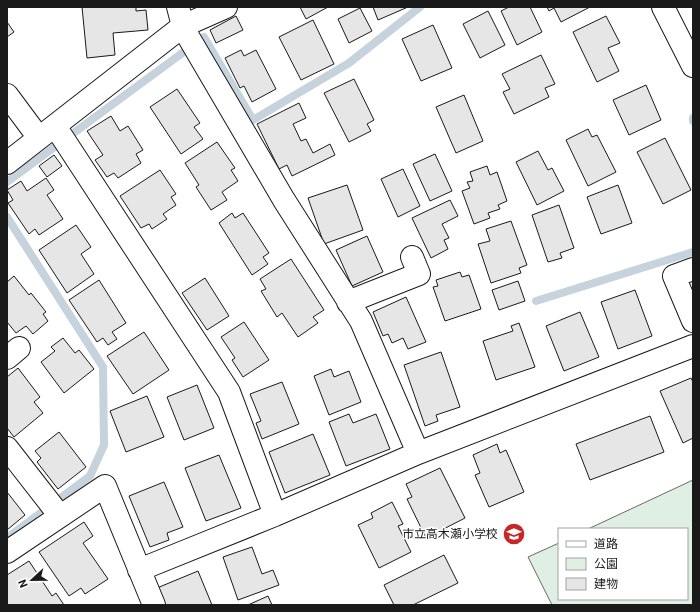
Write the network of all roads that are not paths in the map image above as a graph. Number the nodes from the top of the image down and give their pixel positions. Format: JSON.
{"nodes":[{"id":1,"x":226,"y":7,"type":"edge"},
{"id":2,"x":663,"y":7,"type":"edge"},
{"id":3,"x":187,"y":30,"type":"edge"},
{"id":4,"x":693,"y":66,"type":"edge"},
{"id":5,"x":7,"y":95,"type":"edge"},
{"id":6,"x":56,"y":137,"type":"junction"},
{"id":7,"x":7,"y":163,"type":"edge"},
{"id":8,"x":412,"y":257,"type":"dead end"},
{"id":9,"x":693,"y":269,"type":"edge"},
{"id":10,"x":348,"y":302,"type":"junction"},
{"id":11,"x":693,"y":321,"type":"edge"},
{"id":12,"x":693,"y":346,"type":"edge"},
{"id":13,"x":7,"y":448,"type":"edge"},
{"id":14,"x":418,"y":453,"type":"junction"},
{"id":15,"x":54,"y":508,"type":"junction"},
{"id":16,"x":274,"y":515,"type":"junction"},
{"id":17,"x":7,"y":552,"type":"edge"},
{"id":18,"x":139,"y":570,"type":"junction"},
{"id":19,"x":154,"y":605,"type":"edge"}],
"edges":[{"from":1,"to":3,"type":"street"},
{"from":2,"to":4,"type":"street"},
{"from":3,"to":6,"type":"street"},
{"from":3,"to":10,"type":"street"},
{"from":5,"to":6,"type":"street"},
{"from":6,"to":7,"type":"street"},
{"from":6,"to":16,"type":"street"},
{"from":8,"to":10,"type":"street"},
{"from":9,"to":11,"type":"street"},
{"from":10,"to":14,"type":"street"},
{"from":12,"to":14,"type":"street"},
{"from":13,"to":15,"type":"street"},
{"from":14,"to":16,"type":"street"},
{"from":15,"to":17,"type":"street"},
{"from":15,"to":18,"type":"street"},
{"from":16,"to":18,"type":"street"},
{"from":18,"to":19,"type":"street"}]}
